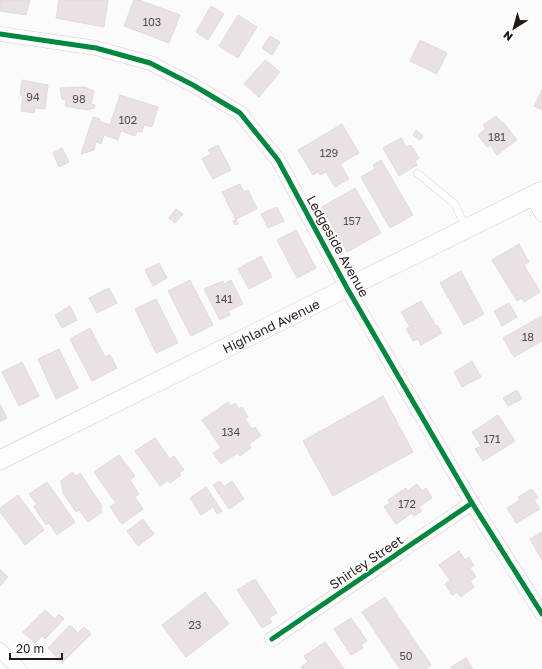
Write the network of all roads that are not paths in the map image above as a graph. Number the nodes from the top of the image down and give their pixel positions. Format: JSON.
{"nodes":[{"id":1,"x":0,"y":34,"type":"edge"},
{"id":2,"x":417,"y":173,"type":"dead end"},
{"id":3,"x":537,"y":194,"type":"edge"},
{"id":4,"x":542,"y":214,"type":"edge"},
{"id":5,"x":466,"y":229,"type":"junction"},
{"id":6,"x":347,"y":288,"type":"junction"},
{"id":7,"x":0,"y":460,"type":"edge"},
{"id":8,"x":472,"y":503,"type":"junction"},
{"id":9,"x":542,"y":614,"type":"edge"},
{"id":10,"x":272,"y":639,"type":"dead end"},
{"id":11,"x":0,"y":650,"type":"edge"},
{"id":12,"x":19,"y":669,"type":"edge"}],
"edges":[{"from":1,"to":6,"type":"street","name":"Ledgeside Avenue"},
{"from":2,"to":5,"type":"lane"},
{"from":3,"to":4,"type":"street"},
{"from":3,"to":5,"type":"main road","name":"Highland Avenue"},
{"from":5,"to":6,"type":"main road","name":"Highland Avenue"},
{"from":6,"to":7,"type":"main road","name":"Highland Avenue"},
{"from":6,"to":8,"type":"street","name":"Ledgeside Avenue"},
{"from":8,"to":9,"type":"street","name":"Ledgeside Avenue"},
{"from":8,"to":10,"type":"street","name":"Shirley Street"},
{"from":11,"to":12,"type":"street"}]}
